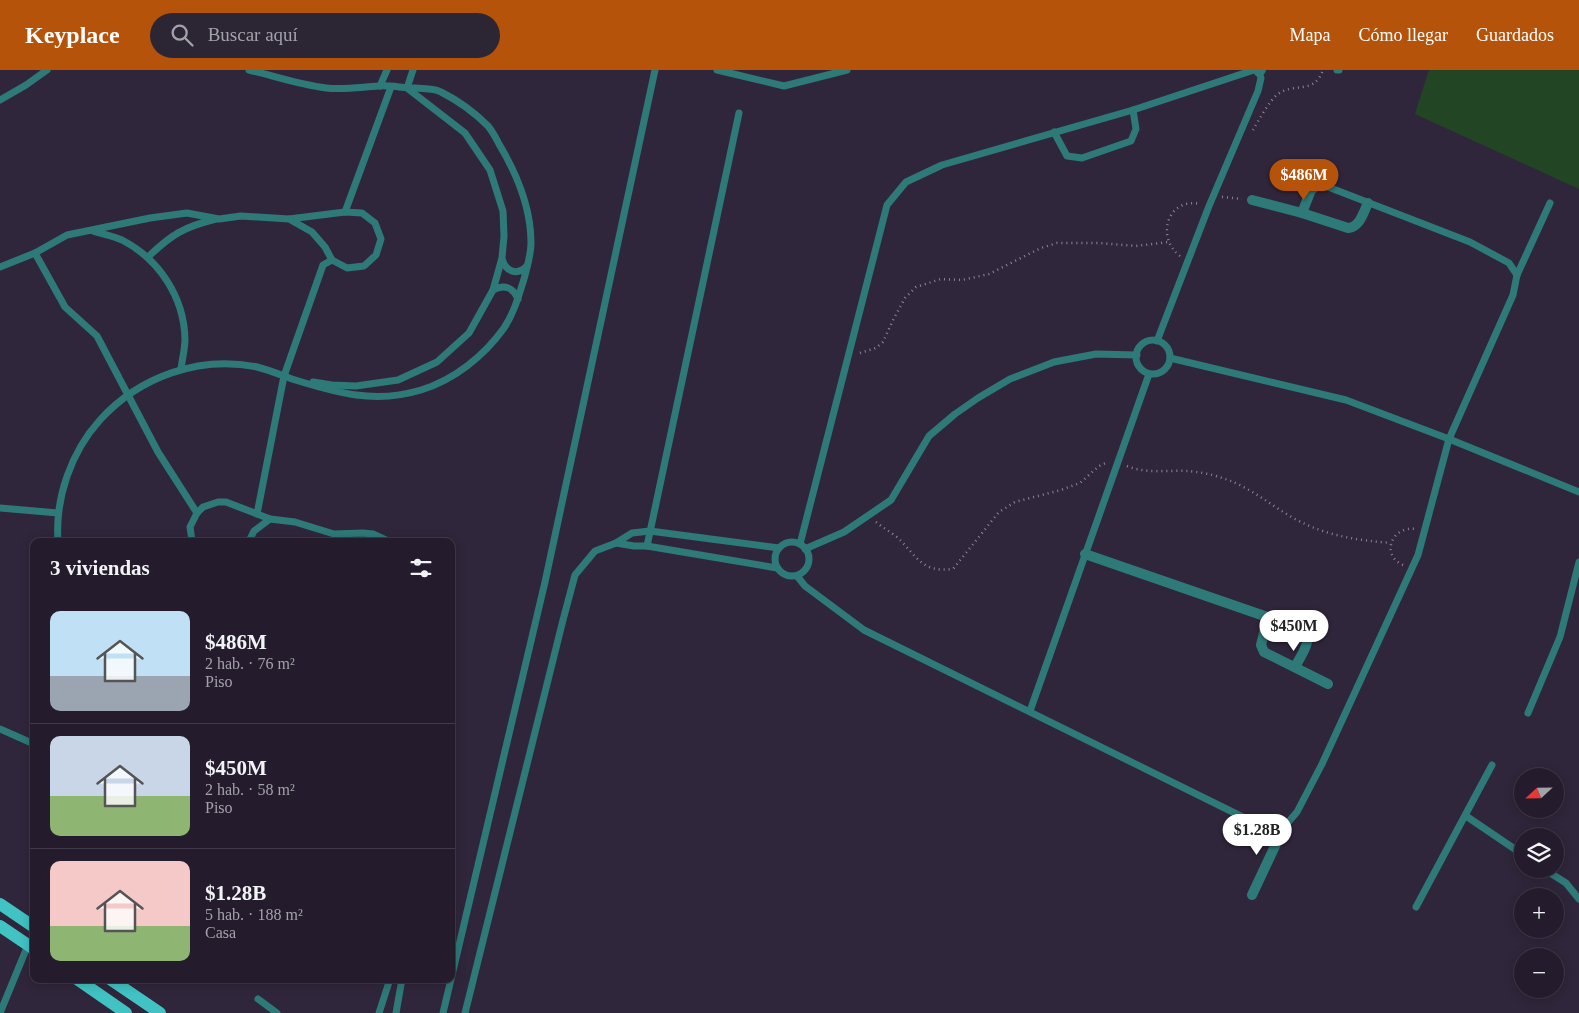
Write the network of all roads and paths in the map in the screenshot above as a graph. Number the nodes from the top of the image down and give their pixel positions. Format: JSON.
{"nodes":[{"id":1,"x":47,"y":70,"type":"edge"},
{"id":2,"x":249,"y":70,"type":"edge"},
{"id":3,"x":387,"y":70,"type":"edge"},
{"id":4,"x":413,"y":70,"type":"edge"},
{"id":5,"x":654,"y":70,"type":"edge"},
{"id":6,"x":717,"y":70,"type":"edge"},
{"id":7,"x":848,"y":70,"type":"edge"},
{"id":8,"x":1323,"y":70,"type":"edge"},
{"id":9,"x":1257,"y":71,"type":"edge"},
{"id":10,"x":380,"y":86,"type":"junction"},
{"id":11,"x":391,"y":86,"type":"junction"},
{"id":12,"x":407,"y":88,"type":"junction"},
{"id":13,"x":4,"y":94,"type":"edge"},
{"id":14,"x":0,"y":100,"type":"edge"},
{"id":15,"x":1133,"y":110,"type":"junction"},
{"id":16,"x":739,"y":113,"type":"dead end"},
{"id":17,"x":1054,"y":132,"type":"junction"},
{"id":18,"x":1239,"y":136,"type":"junction"},
{"id":19,"x":1316,"y":186,"type":"joint"},
{"id":20,"x":1252,"y":200,"type":"dead end"},
{"id":21,"x":1368,"y":203,"type":"junction"},
{"id":22,"x":1550,"y":203,"type":"dead end"},
{"id":23,"x":345,"y":212,"type":"junction"},
{"id":24,"x":1302,"y":214,"type":"junction"},
{"id":25,"x":219,"y":218,"type":"junction"},
{"id":26,"x":290,"y":219,"type":"junction"},
{"id":27,"x":91,"y":231,"type":"junction"},
{"id":28,"x":1168,"y":242,"type":"dead end"},
{"id":29,"x":35,"y":253,"type":"junction"},
{"id":30,"x":148,"y":258,"type":"junction"},
{"id":31,"x":502,"y":258,"type":"junction"},
{"id":32,"x":332,"y":260,"type":"junction"},
{"id":33,"x":528,"y":266,"type":"junction"},
{"id":34,"x":0,"y":267,"type":"edge"},
{"id":35,"x":1517,"y":275,"type":"junction"},
{"id":36,"x":493,"y":290,"type":"junction"},
{"id":37,"x":518,"y":299,"type":"junction"},
{"id":38,"x":1157,"y":341,"type":"junction"},
{"id":39,"x":848,"y":355,"type":"junction"},
{"id":40,"x":1136,"y":355,"type":"junction"},
{"id":41,"x":1170,"y":358,"type":"junction"},
{"id":42,"x":181,"y":370,"type":"junction"},
{"id":43,"x":1149,"y":374,"type":"junction"},
{"id":44,"x":284,"y":376,"type":"junction"},
{"id":45,"x":127,"y":395,"type":"junction"},
{"id":46,"x":1449,"y":439,"type":"junction"},
{"id":47,"x":1117,"y":462,"type":"junction"},
{"id":48,"x":1579,"y":492,"type":"edge"},
{"id":49,"x":0,"y":508,"type":"edge"},
{"id":50,"x":197,"y":512,"type":"junction"},
{"id":51,"x":58,"y":513,"type":"junction"},
{"id":52,"x":257,"y":514,"type":"junction"},
{"id":53,"x":869,"y":515,"type":"junction"},
{"id":54,"x":270,"y":519,"type":"junction"},
{"id":55,"x":650,"y":531,"type":"junction"},
{"id":56,"x":1424,"y":531,"type":"junction"},
{"id":57,"x":334,"y":534,"type":"junction"},
{"id":58,"x":58,"y":538,"type":"edge"},
{"id":59,"x":192,"y":538,"type":"edge"},
{"id":60,"x":250,"y":538,"type":"edge"},
{"id":61,"x":337,"y":538,"type":"edge"},
{"id":62,"x":382,"y":538,"type":"edge"},
{"id":63,"x":616,"y":543,"type":"junction"},
{"id":64,"x":1391,"y":543,"type":"junction"},
{"id":65,"x":647,"y":546,"type":"junction"},
{"id":66,"x":802,"y":546,"type":"junction"},
{"id":67,"x":779,"y":548,"type":"junction"},
{"id":68,"x":1085,"y":554,"type":"junction"},
{"id":69,"x":1579,"y":562,"type":"edge"},
{"id":70,"x":777,"y":568,"type":"junction"},
{"id":71,"x":1411,"y":569,"type":"junction"},
{"id":72,"x":797,"y":576,"type":"junction"},
{"id":73,"x":1268,"y":617,"type":"junction"},
{"id":74,"x":1295,"y":667,"type":"junction"},
{"id":75,"x":1328,"y":684,"type":"dead end"},
{"id":76,"x":1030,"y":712,"type":"junction"},
{"id":77,"x":1528,"y":713,"type":"dead end"},
{"id":78,"x":0,"y":729,"type":"edge"},
{"id":79,"x":30,"y":742,"type":"edge"},
{"id":80,"x":1492,"y":765,"type":"dead end"},
{"id":81,"x":1466,"y":816,"type":"junction"},
{"id":82,"x":1284,"y":827,"type":"junction"},
{"id":83,"x":1514,"y":849,"type":"edge"},
{"id":84,"x":1558,"y":878,"type":"edge"},
{"id":85,"x":1252,"y":895,"type":"dead end"},
{"id":86,"x":1579,"y":899,"type":"edge"},
{"id":87,"x":0,"y":904,"type":"edge"},
{"id":88,"x":1416,"y":907,"type":"dead end"},
{"id":89,"x":30,"y":924,"type":"edge"},
{"id":90,"x":0,"y":926,"type":"edge"},
{"id":91,"x":30,"y":946,"type":"edge"},
{"id":92,"x":30,"y":949,"type":"edge"},
{"id":93,"x":455,"y":962,"type":"edge"},
{"id":94,"x":83,"y":983,"type":"edge"},
{"id":95,"x":116,"y":983,"type":"edge"},
{"id":96,"x":389,"y":983,"type":"edge"},
{"id":97,"x":401,"y":983,"type":"edge"},
{"id":98,"x":450,"y":983,"type":"edge"},
{"id":99,"x":258,"y":1000,"type":"dead end"},
{"id":100,"x":0,"y":1013,"type":"edge"},
{"id":101,"x":126,"y":1013,"type":"edge"},
{"id":102,"x":160,"y":1013,"type":"edge"},
{"id":103,"x":277,"y":1013,"type":"edge"},
{"id":104,"x":379,"y":1013,"type":"edge"},
{"id":105,"x":396,"y":1013,"type":"edge"},
{"id":106,"x":443,"y":1013,"type":"edge"},
{"id":107,"x":466,"y":1013,"type":"edge"}],
"edges":[{"from":1,"to":13,"type":"lane"},
{"from":2,"to":10,"type":"lane"},
{"from":3,"to":10,"type":"lane"},
{"from":4,"to":12,"type":"lane"},
{"from":5,"to":93,"type":"lane"},
{"from":6,"to":7,"type":"lane"},
{"from":8,"to":18,"type":"path"},
{"from":9,"to":15,"type":"lane"},
{"from":9,"to":18,"type":"lane"},
{"from":10,"to":11,"type":"lane"},
{"from":11,"to":12,"type":"lane"},
{"from":11,"to":23,"type":"lane"},
{"from":12,"to":31,"type":"lane"},
{"from":12,"to":33,"type":"lane"},
{"from":13,"to":14,"type":"lane"},
{"from":15,"to":17,"type":"lane"},
{"from":15,"to":17,"type":"lane"},
{"from":16,"to":55,"type":"lane"},
{"from":17,"to":39,"type":"lane"},
{"from":18,"to":38,"type":"lane"},
{"from":19,"to":21,"type":"lane"},
{"from":19,"to":24,"type":"street"},
{"from":20,"to":24,"type":"street"},
{"from":21,"to":24,"type":"street"},
{"from":21,"to":35,"type":"lane"},
{"from":22,"to":35,"type":"lane"},
{"from":23,"to":26,"type":"lane"},
{"from":23,"to":32,"type":"lane"},
{"from":25,"to":26,"type":"lane"},
{"from":25,"to":27,"type":"lane"},
{"from":25,"to":30,"type":"lane"},
{"from":26,"to":32,"type":"lane"},
{"from":27,"to":29,"type":"lane"},
{"from":27,"to":30,"type":"lane"},
{"from":28,"to":39,"type":"path"},
{"from":29,"to":34,"type":"lane"},
{"from":29,"to":45,"type":"lane"},
{"from":30,"to":42,"type":"lane"},
{"from":31,"to":33,"type":"lane"},
{"from":31,"to":36,"type":"lane"},
{"from":32,"to":44,"type":"lane"},
{"from":33,"to":37,"type":"lane"},
{"from":35,"to":46,"type":"lane"},
{"from":36,"to":37,"type":"lane"},
{"from":36,"to":44,"type":"lane"},
{"from":37,"to":44,"type":"lane"},
{"from":38,"to":40,"type":"lane"},
{"from":38,"to":41,"type":"lane"},
{"from":39,"to":66,"type":"lane"},
{"from":40,"to":43,"type":"lane"},
{"from":40,"to":53,"type":"lane"},
{"from":41,"to":43,"type":"lane"},
{"from":41,"to":46,"type":"lane"},
{"from":42,"to":44,"type":"lane"},
{"from":42,"to":45,"type":"lane"},
{"from":43,"to":47,"type":"lane"},
{"from":44,"to":52,"type":"lane"},
{"from":45,"to":50,"type":"lane"},
{"from":45,"to":51,"type":"lane"},
{"from":46,"to":48,"type":"lane"},
{"from":46,"to":56,"type":"lane"},
{"from":47,"to":53,"type":"path"},
{"from":47,"to":64,"type":"path"},
{"from":47,"to":68,"type":"lane"},
{"from":49,"to":51,"type":"lane"},
{"from":50,"to":52,"type":"lane"},
{"from":50,"to":59,"type":"lane"},
{"from":51,"to":58,"type":"lane"},
{"from":52,"to":54,"type":"lane"},
{"from":53,"to":66,"type":"lane"},
{"from":54,"to":57,"type":"lane"},
{"from":54,"to":60,"type":"lane"},
{"from":55,"to":63,"type":"lane"},
{"from":55,"to":65,"type":"lane"},
{"from":55,"to":67,"type":"lane"},
{"from":56,"to":64,"type":"path"},
{"from":56,"to":71,"type":"lane"},
{"from":57,"to":61,"type":"lane"},
{"from":57,"to":62,"type":"lane"},
{"from":63,"to":65,"type":"lane"},
{"from":63,"to":107,"type":"lane"},
{"from":64,"to":71,"type":"path"},
{"from":65,"to":70,"type":"lane"},
{"from":66,"to":67,"type":"lane"},
{"from":66,"to":72,"type":"lane"},
{"from":67,"to":70,"type":"lane"},
{"from":68,"to":73,"type":"street"},
{"from":68,"to":76,"type":"lane"},
{"from":69,"to":77,"type":"lane"},
{"from":70,"to":72,"type":"lane"},
{"from":71,"to":82,"type":"lane"},
{"from":72,"to":76,"type":"lane"},
{"from":73,"to":74,"type":"street"},
{"from":73,"to":74,"type":"street"},
{"from":74,"to":75,"type":"street"},
{"from":76,"to":82,"type":"lane"},
{"from":78,"to":79,"type":"lane"},
{"from":80,"to":81,"type":"lane"},
{"from":81,"to":83,"type":"lane"},
{"from":81,"to":88,"type":"lane"},
{"from":82,"to":85,"type":"street"},
{"from":84,"to":86,"type":"lane"},
{"from":87,"to":89,"type":"main road"},
{"from":90,"to":91,"type":"main road"},
{"from":92,"to":100,"type":"lane"},
{"from":94,"to":101,"type":"main road"},
{"from":95,"to":102,"type":"main road"},
{"from":96,"to":104,"type":"lane"},
{"from":97,"to":105,"type":"lane"},
{"from":98,"to":106,"type":"lane"},
{"from":99,"to":103,"type":"lane"}]}
